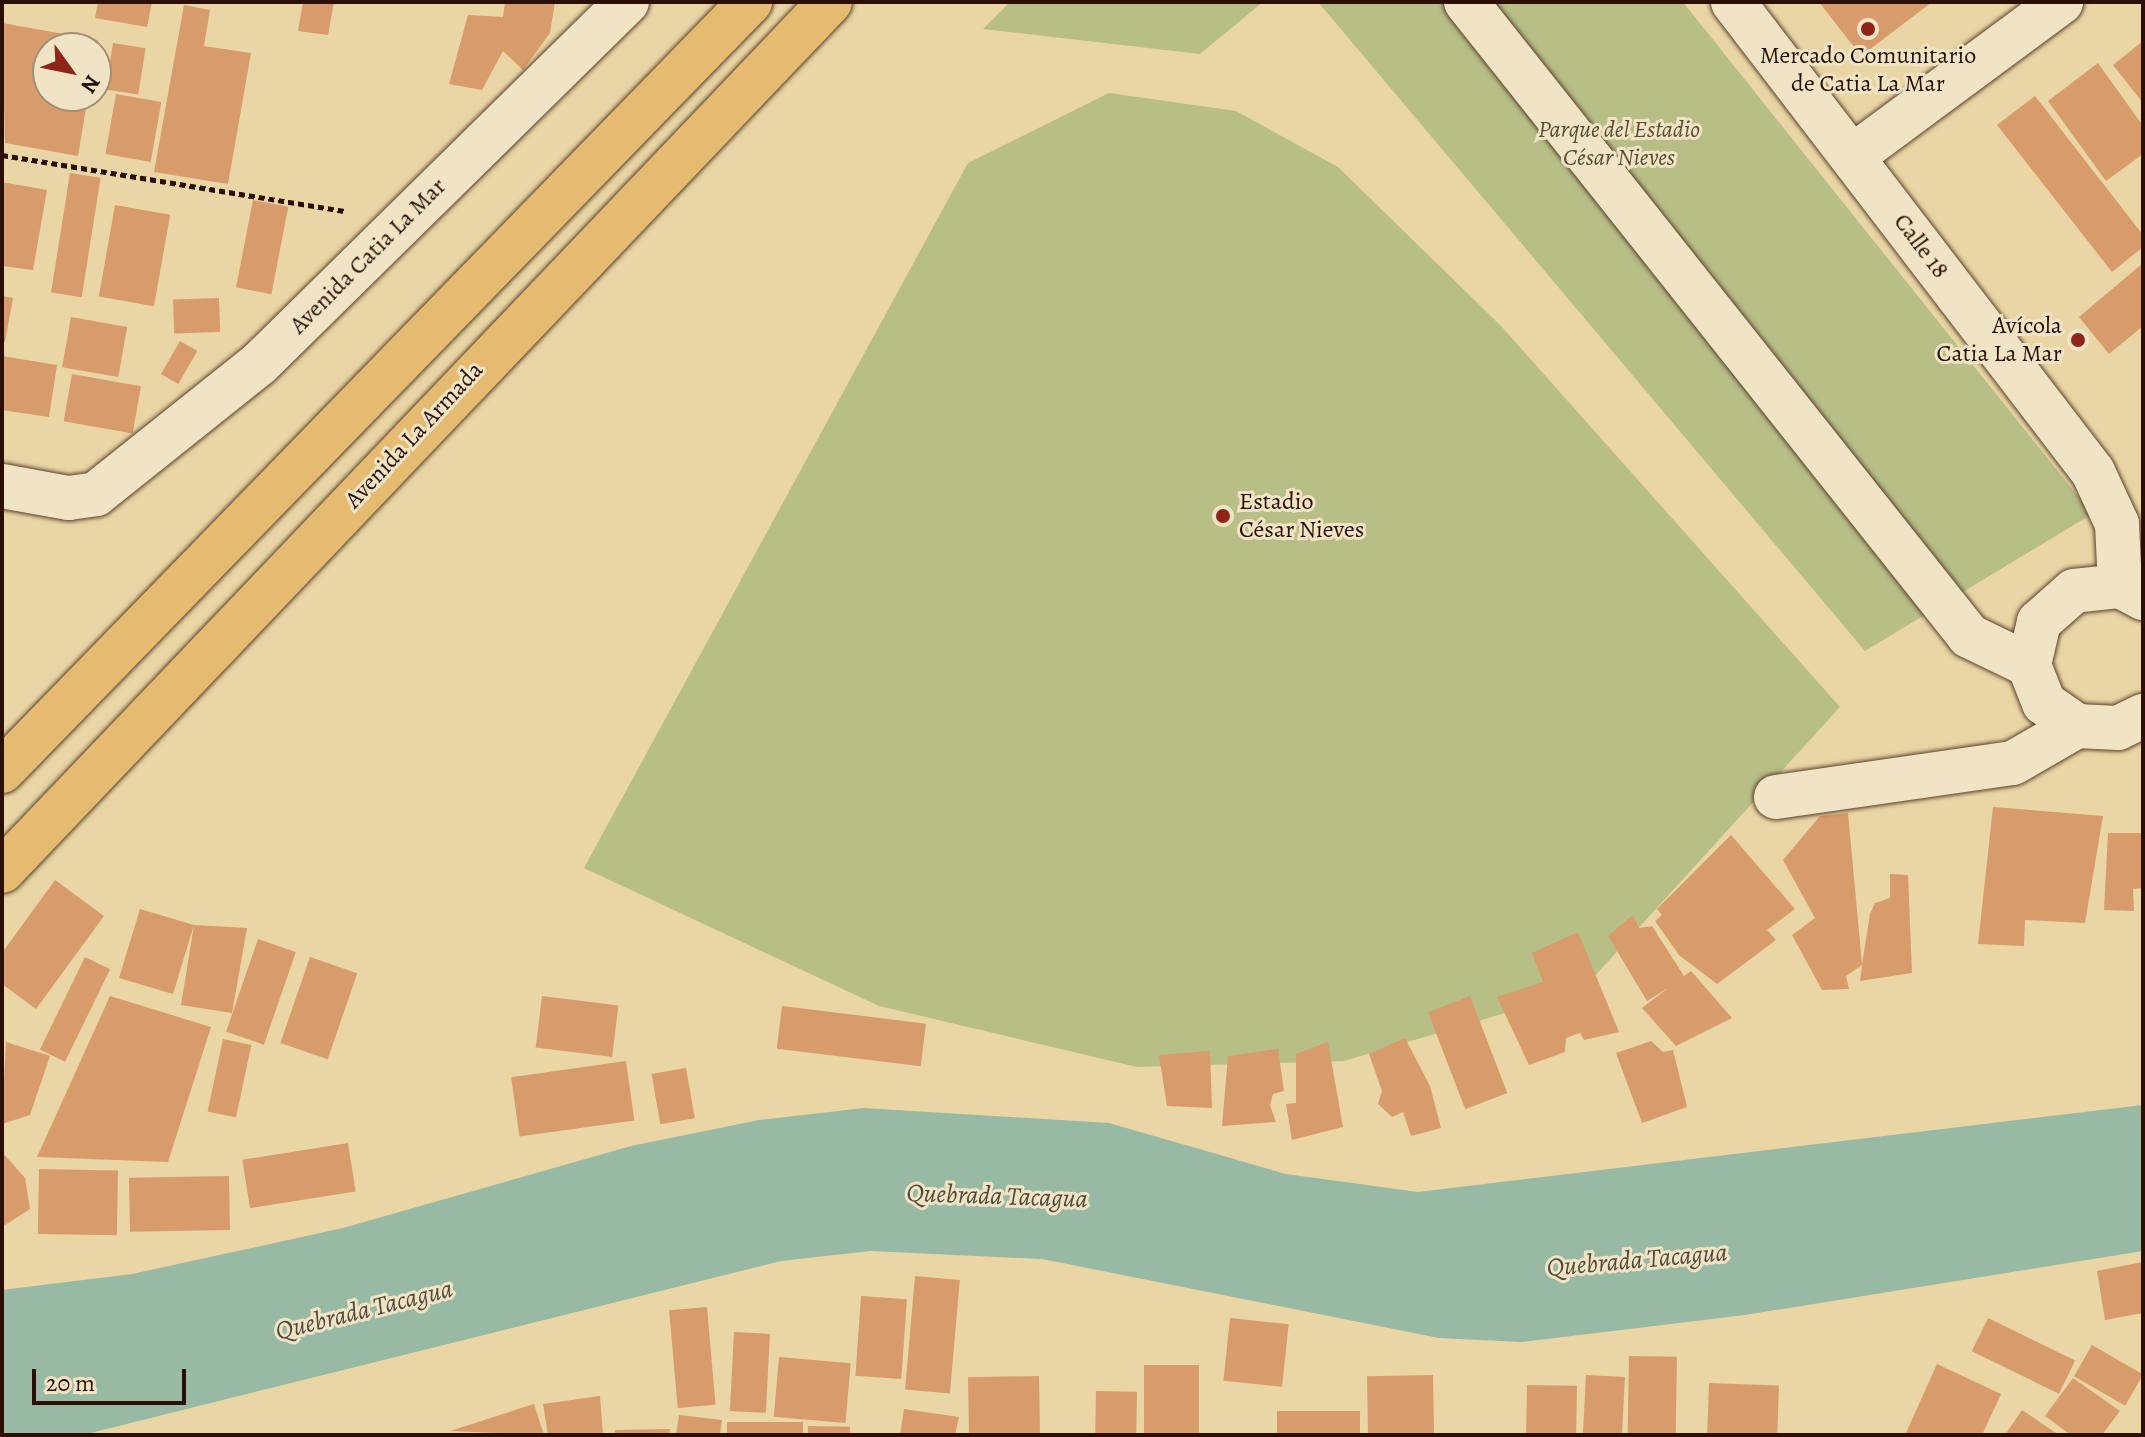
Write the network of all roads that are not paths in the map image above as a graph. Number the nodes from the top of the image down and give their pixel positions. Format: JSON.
{"nodes":[{"id":1,"x":627,"y":2,"type":"edge"},
{"id":2,"x":750,"y":2,"type":"edge"},
{"id":3,"x":830,"y":2,"type":"edge"},
{"id":4,"x":1466,"y":2,"type":"edge"},
{"id":5,"x":1733,"y":2,"type":"edge"},
{"id":6,"x":2061,"y":2,"type":"edge"},
{"id":7,"x":1853,"y":156,"type":"junction"},
{"id":8,"x":2,"y":486,"type":"edge"},
{"id":9,"x":2131,"y":592,"type":"edge"},
{"id":10,"x":2029,"y":665,"type":"junction"},
{"id":11,"x":2143,"y":716,"type":"edge"},
{"id":12,"x":2077,"y":726,"type":"junction"},
{"id":13,"x":2,"y":771,"type":"edge"},
{"id":14,"x":1776,"y":797,"type":"dead end"},
{"id":15,"x":2,"y":871,"type":"edge"}],
"edges":[{"from":1,"to":8,"type":"street","name":"Avenida Catia La Mar"},
{"from":2,"to":13,"type":"main road"},
{"from":3,"to":15,"type":"main road","name":"Avenida La Armada"},
{"from":4,"to":10,"type":"street"},
{"from":5,"to":7,"type":"street","name":"Calle 18"},
{"from":6,"to":7,"type":"street"},
{"from":7,"to":9,"type":"street","name":"Calle 18"},
{"from":9,"to":10,"type":"street"},
{"from":10,"to":12,"type":"street"},
{"from":11,"to":12,"type":"street"},
{"from":12,"to":14,"type":"street"}]}
